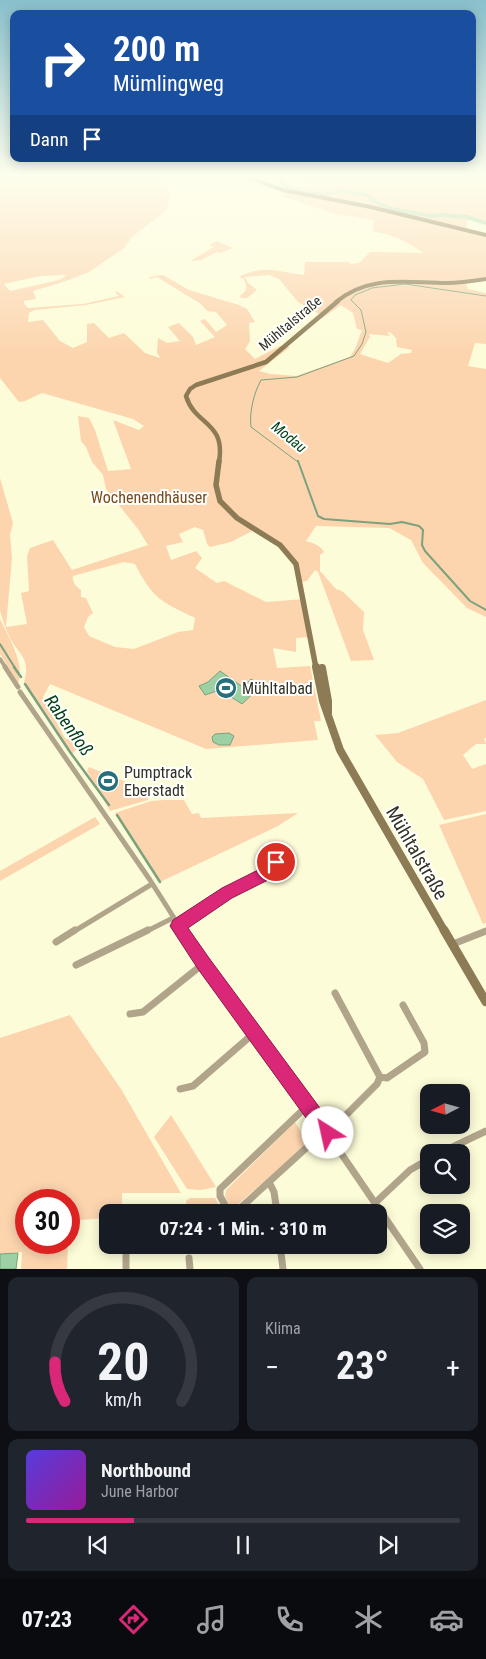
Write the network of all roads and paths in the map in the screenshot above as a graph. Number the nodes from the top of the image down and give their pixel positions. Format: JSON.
{"nodes":[{"id":1,"x":486,"y":279,"type":"edge"},
{"id":2,"x":0,"y":659,"type":"edge"},
{"id":3,"x":276,"y":862,"type":"dead end"},
{"id":4,"x":152,"y":884,"type":"junction"},
{"id":5,"x":173,"y":918,"type":"junction"},
{"id":6,"x":178,"y":926,"type":"junction"},
{"id":7,"x":486,"y":932,"type":"edge"},
{"id":8,"x":56,"y":942,"type":"dead end"},
{"id":9,"x":452,"y":944,"type":"junction"},
{"id":10,"x":203,"y":964,"type":"junction"},
{"id":11,"x":76,"y":966,"type":"dead end"},
{"id":12,"x":335,"y":993,"type":"dead end"},
{"id":13,"x":486,"y":1002,"type":"edge"},
{"id":14,"x":403,"y":1005,"type":"dead end"},
{"id":15,"x":130,"y":1014,"type":"dead end"},
{"id":16,"x":254,"y":1033,"type":"junction"},
{"id":17,"x":380,"y":1077,"type":"junction"},
{"id":18,"x":180,"y":1089,"type":"dead end"},
{"id":19,"x":308,"y":1105,"type":"junction"},
{"id":20,"x":486,"y":1131,"type":"edge"},
{"id":21,"x":327,"y":1132,"type":"junction"},
{"id":22,"x":459,"y":1144,"type":"edge"},
{"id":23,"x":420,"y":1164,"type":"edge"},
{"id":24,"x":270,"y":1182,"type":"junction"},
{"id":25,"x":376,"y":1202,"type":"junction"},
{"id":26,"x":225,"y":1204,"type":"edge"},
{"id":27,"x":245,"y":1204,"type":"edge"},
{"id":28,"x":276,"y":1204,"type":"edge"},
{"id":29,"x":281,"y":1254,"type":"edge"},
{"id":30,"x":126,"y":1255,"type":"dead end"},
{"id":31,"x":189,"y":1258,"type":"dead end"},
{"id":32,"x":126,"y":1269,"type":"edge"},
{"id":33,"x":190,"y":1269,"type":"edge"},
{"id":34,"x":283,"y":1269,"type":"edge"},
{"id":35,"x":420,"y":1269,"type":"edge"}],
"edges":[{"from":1,"to":9,"type":"street","name":"Mühltalstraße"},
{"from":2,"to":4,"type":"street"},
{"from":3,"to":6,"type":"street"},
{"from":4,"to":5,"type":"street"},
{"from":4,"to":8,"type":"street"},
{"from":5,"to":6,"type":"street"},
{"from":5,"to":11,"type":"street"},
{"from":6,"to":10,"type":"street"},
{"from":7,"to":9,"type":"street"},
{"from":9,"to":13,"type":"street","name":"Mühltalstraße"},
{"from":10,"to":15,"type":"street"},
{"from":10,"to":16,"type":"street"},
{"from":12,"to":17,"type":"street"},
{"from":14,"to":17,"type":"street"},
{"from":16,"to":18,"type":"street"},
{"from":16,"to":19,"type":"street"},
{"from":17,"to":21,"type":"street"},
{"from":19,"to":21,"type":"street"},
{"from":19,"to":26,"type":"street"},
{"from":20,"to":22,"type":"street"},
{"from":21,"to":24,"type":"street"},
{"from":21,"to":25,"type":"street"},
{"from":23,"to":25,"type":"street"},
{"from":24,"to":27,"type":"street"},
{"from":24,"to":28,"type":"street"},
{"from":25,"to":35,"type":"street"},
{"from":29,"to":34,"type":"street"},
{"from":30,"to":32,"type":"street"},
{"from":31,"to":33,"type":"street"}]}
